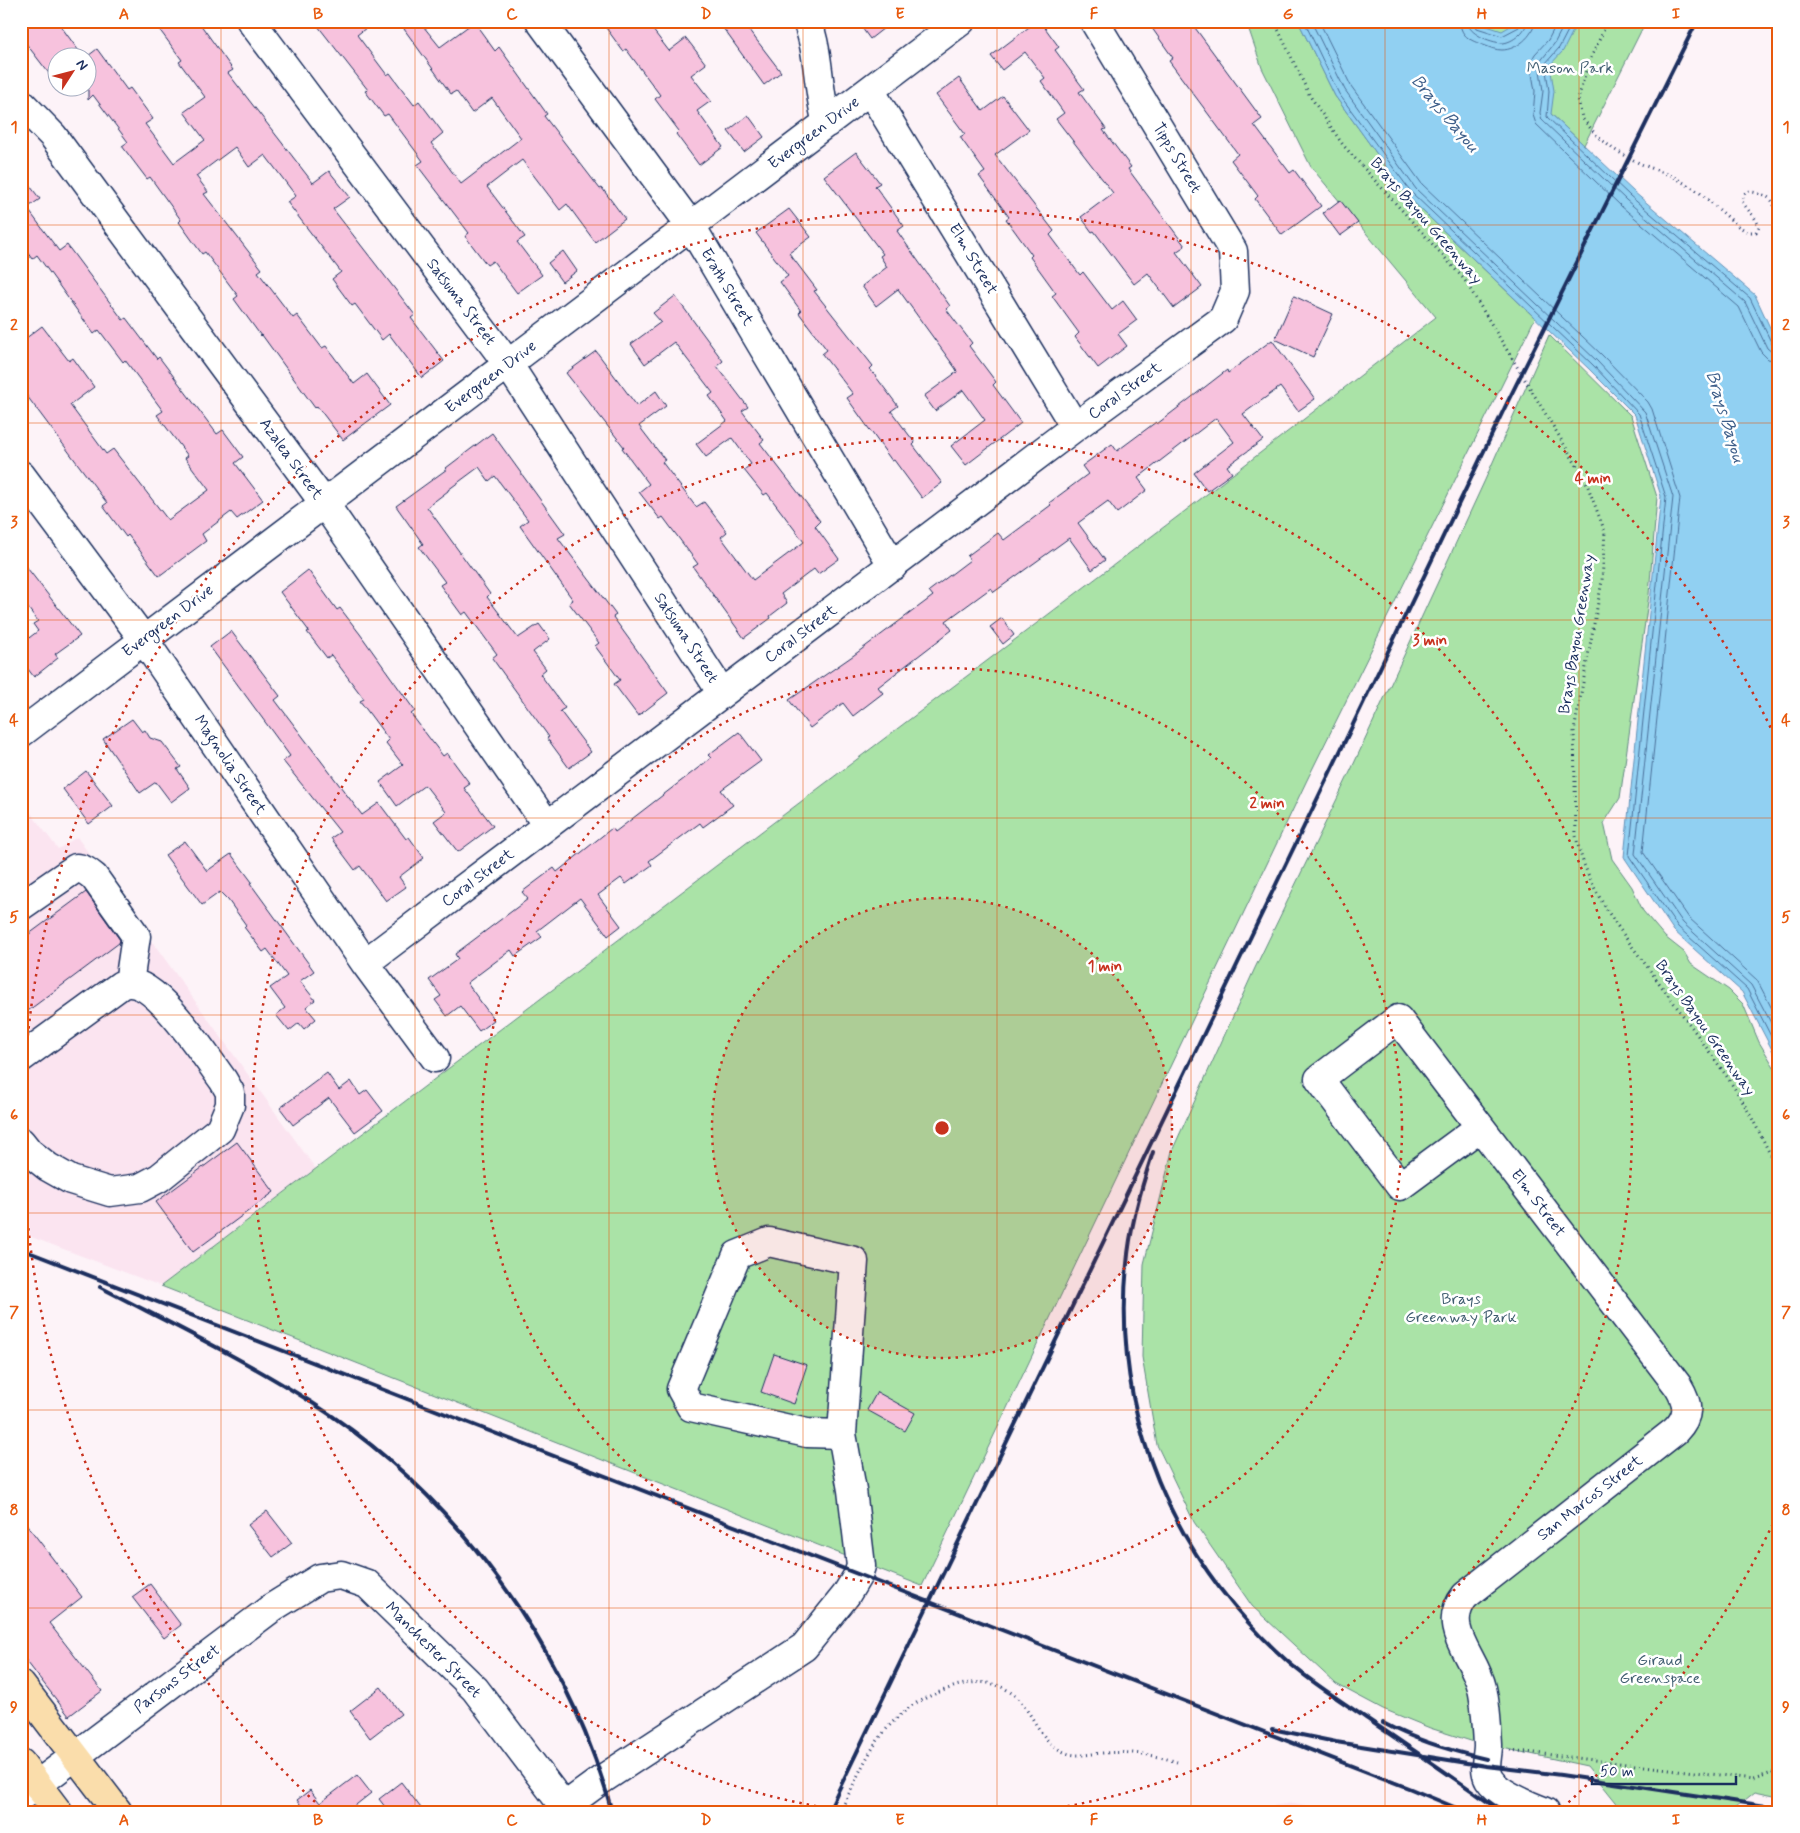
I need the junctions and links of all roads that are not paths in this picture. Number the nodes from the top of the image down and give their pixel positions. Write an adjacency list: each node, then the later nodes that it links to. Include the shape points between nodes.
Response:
1 (251, 21): 11 (street, Satsuma Street)
2 (540, 21): 9 (street, Erath Street)
3 (807, 21): 8 (street, via 814,38)
4 (961, 21): 6 (street, Evergreen Drive)
5 (1094, 21): 10 (street, Tipps Street, via 1233,251 1236,291)
6 (870, 90): 8 (street, Evergreen Drive); 12 (street, Elm Street)
7 (21, 103): 14 (street, Azalea Street, via 53,136)
8 (827, 123): 9 (street, Evergreen Drive)
9 (691, 226): 11 (street, Evergreen Drive); 15 (street, Erath Street)
10 (1231, 300): 12 (street, Coral Street, via 1223,319)
11 (508, 364): 14 (street, Evergreen Drive); 17 (street, Satsuma Street)
12 (1076, 427): 15 (street, Coral Street)
13 (21, 475): 16 (street, Magnolia Street)
14 (324, 503): 16 (street, Evergreen Drive); 19 (street, Azalea Street)
15 (893, 566): 17 (street, Coral Street)
16 (144, 640): 18 (street, Evergreen Drive); 21 (street, Magnolia Street)
17 (722, 693): 19 (street, Coral Street)
18 (21, 733)
19 (547, 825): 21 (street, Coral Street)
20 (21, 906): 22 (street, via 76,868 88,872 136,936)
21 (365, 963): 24 (street, Magnolia Street)
22 (129, 983): 23 (street, via 121,985); 26 (street, via 154,995 169,1009 223,1080 230,1092 230,1104 220,1129 152,1183 110,1192 70,1180 48,1167)
23 (21, 1058)
24 (435, 1058)
25 (1480, 1127): 25 (street, Elm Street, via 1398,1019 1319,1079 1400,1186); 27 (street, Elm Street)
26 (21, 1142)
27 (1678, 1386): 37 (street, San Marcos Street, via 1687,1408 1680,1425 1465,1596 1456,1610 1455,1623 1482,1688 1488,1747 1487,1773 1492,1782 1509,1796)
28 (842, 1434): 28 (street, via 854,1261 769,1242 737,1255 680,1390 691,1407 807,1433); 36 (street, via 861,1566 846,1596 804,1647 601,1780 575,1799)
29 (341, 1575): 31 (street, Parsons Street, via 320,1578 273,1607); 36 (street, Manchester Street, via 367,1584 475,1689)
30 (21, 1685): 31 (main road)
31 (76, 1756): 33 (street, Parsons Street); 35 (main road)
32 (21, 1763): 33 (main road)
33 (29, 1791): 34 (main road)
34 (58, 1812)
35 (118, 1812)
36 (567, 1812)
37 (1545, 1812)

